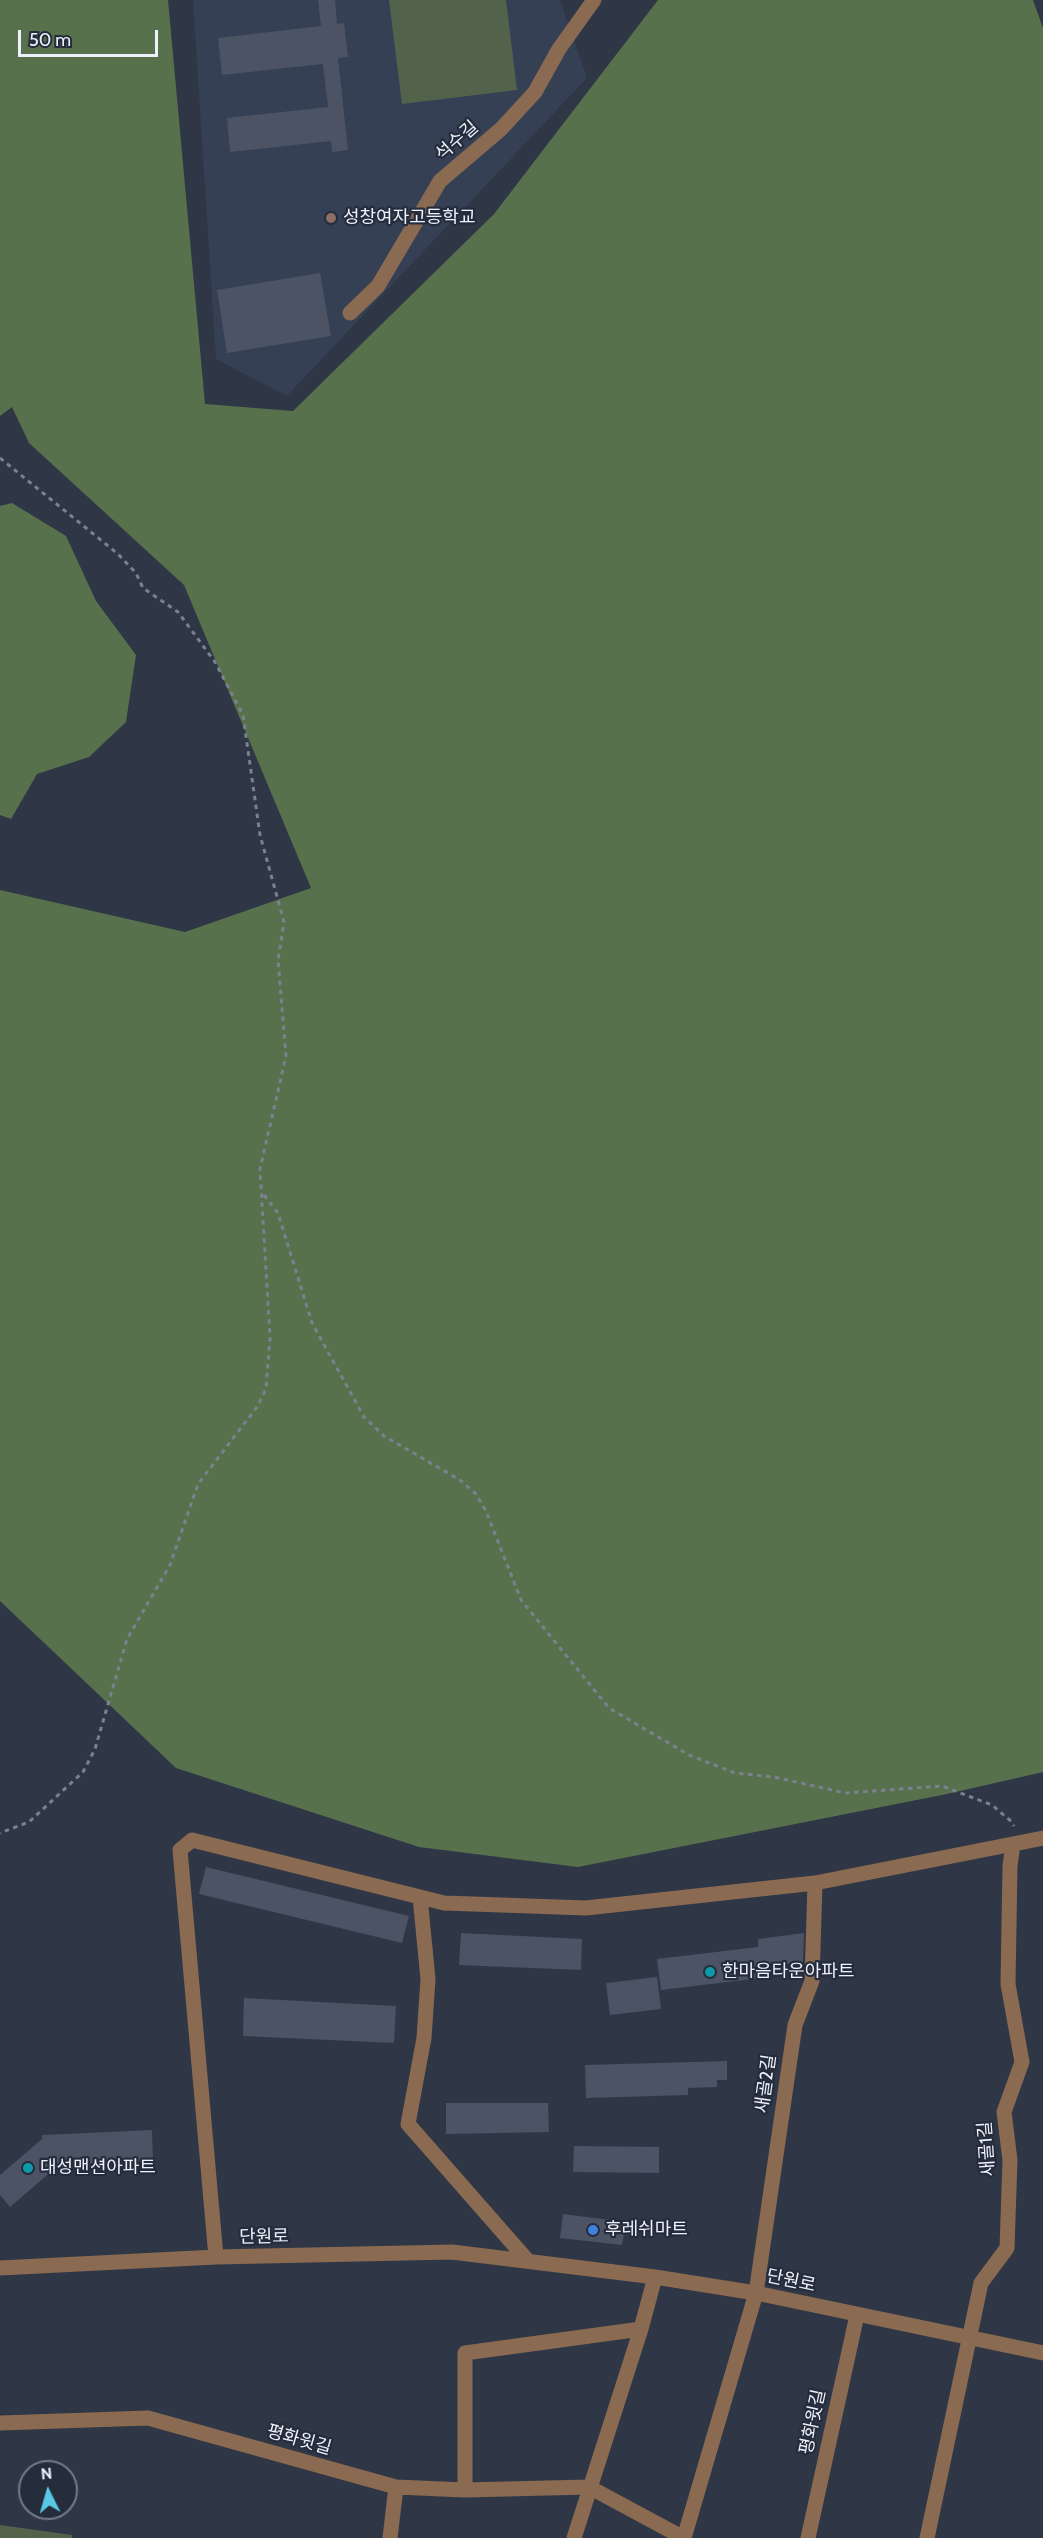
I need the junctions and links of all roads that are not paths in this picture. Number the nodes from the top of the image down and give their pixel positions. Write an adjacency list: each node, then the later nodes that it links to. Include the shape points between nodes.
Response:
1 (594, 0): 2 (street, 석수길, via 559,49 535,92 501,129 440,181 378,286)
2 (350, 313)
3 (1043, 1838): 4 (street)
4 (1013, 1844): 5 (street); 14 (street, 새골1길, via 1008,1984 1022,2062 1004,2112 1010,2160 1007,2248 981,2283)
5 (815, 1882): 6 (street, via 586,1908 444,1903); 11 (street, 새골2길, via 812,1981 795,2025)
6 (420, 1897): 7 (street, via 192,1840 180,1850); 8 (street, via 428,1979 424,2038 408,2124)
7 (216, 2257): 8 (street, 단원로, via 452,2252); 9 (street, 단원로)
8 (528, 2261): 10 (street, 단원로)
9 (0, 2268)
10 (655, 2277): 11 (street, 단원로); 13 (street)
11 (756, 2293): 12 (street, 단원로); 22 (street, 평화윗길)
12 (857, 2315): 14 (street, 단원로); 23 (street, 평화윗길)
13 (641, 2329): 18 (street); 19 (street, via 465,2353)
14 (968, 2337): 15 (street, 단원로); 24 (street)
15 (1043, 2353)
16 (0, 2423): 17 (street, 평화윗길, via 148,2418)
17 (396, 2487): 19 (street, 평화윗길); 20 (street)
18 (589, 2487): 19 (street, 평화윗길); 21 (street); 22 (street, 평화윗길)
19 (465, 2490)
20 (390, 2538)
21 (574, 2538)
22 (684, 2538)
23 (808, 2538)
24 (927, 2538)

